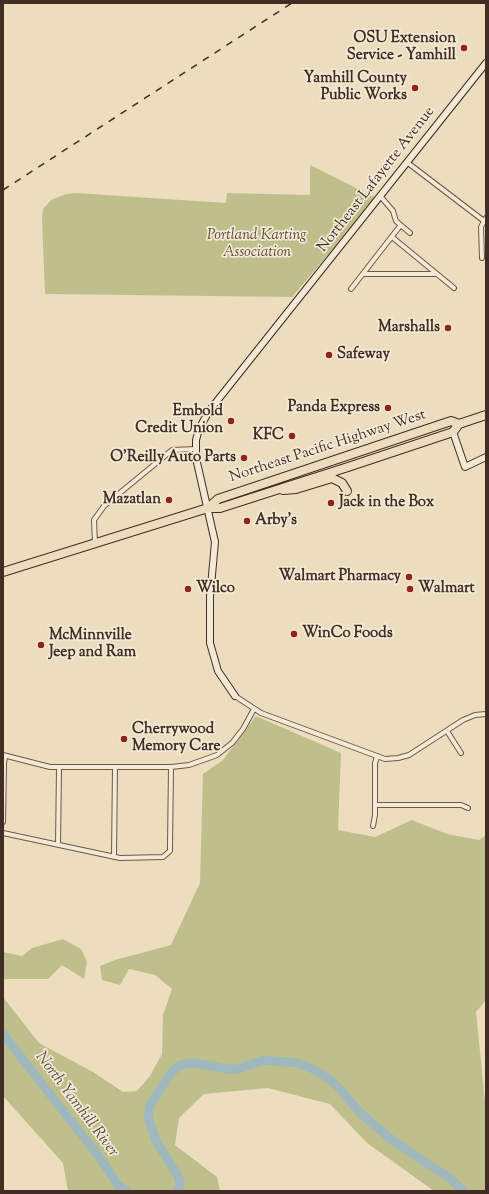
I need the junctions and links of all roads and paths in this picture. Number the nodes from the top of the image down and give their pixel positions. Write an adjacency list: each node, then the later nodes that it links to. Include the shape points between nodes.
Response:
1 (486, 63): 2 (main road, Northeast Lafayette Avenue)
2 (408, 163): 3 (main road, Northeast Lafayette Avenue); 4 (street)
3 (381, 197): 5 (street, via 393,211); 17 (main road, Northeast Lafayette Avenue, via 209,411 198,429)
4 (485, 220): 8 (street, via 481,227)
5 (400, 226): 6 (street); 7 (street)
6 (410, 233)
7 (392, 237): 9 (street); 10 (street)
8 (482, 258)
9 (363, 274): 10 (street); 12 (street)
10 (436, 274): 11 (street)
11 (454, 288)
12 (351, 289)
13 (486, 415): 14 (highway, Northeast Pacific Highway West)
14 (459, 424): 15 (highway); 16 (highway, Northeast Pacific Highway West, via 451,421)
15 (453, 432): 18 (main road, via 465,467); 20 (highway, Northeast Pacific Highway West)
16 (382, 444): 19 (highway, Northeast Pacific Highway West); 20 (highway, via 372,453 353,459)
17 (196, 449): 24 (main road, Northeast Lafayette Avenue); 25 (street, via 172,450 104,506 94,520)
18 (486, 457)
19 (341, 458): 21 (highway, via 334,466 293,480); 24 (highway, Northeast Pacific Highway West, via 218,499)
20 (348, 467): 21 (highway, Northeast Pacific Highway West)
21 (284, 486): 22 (highway, Northeast Pacific Highway West)
22 (273, 490): 23 (highway, via 296,489 332,478 342,483); 24 (highway, Northeast Pacific Highway West, via 220,508)
23 (347, 491)
24 (208, 508): 25 (highway, Northeast Pacific Highway West); 27 (main road, Northeast Lafayette Avenue, via 216,542 210,597 210,643 218,671)
25 (95, 545): 26 (highway, Northeast Pacific Highway West)
26 (3, 572)
27 (235, 696): 28 (street)
28 (254, 709): 33 (street); 34 (street, via 232,743 216,755 201,762)
29 (486, 714): 30 (street, via 468,717)
30 (447, 731): 31 (street); 33 (street, via 409,755 398,758)
31 (461, 753)
32 (4, 755): 35 (street, via 41,766); 37 (street)
33 (377, 757): 38 (street)
34 (171, 767): 36 (street); 44 (street, via 170,846 167,854 155,858)
35 (60, 768): 36 (street); 43 (street)
36 (115, 768): 44 (street)
37 (3, 783): 40 (street)
38 (375, 806): 39 (street, via 461,805); 41 (street)
39 (468, 808)
40 (3, 822)
41 (373, 826)
42 (3, 833): 43 (street)
43 (58, 845): 44 (street)
44 (114, 857)

